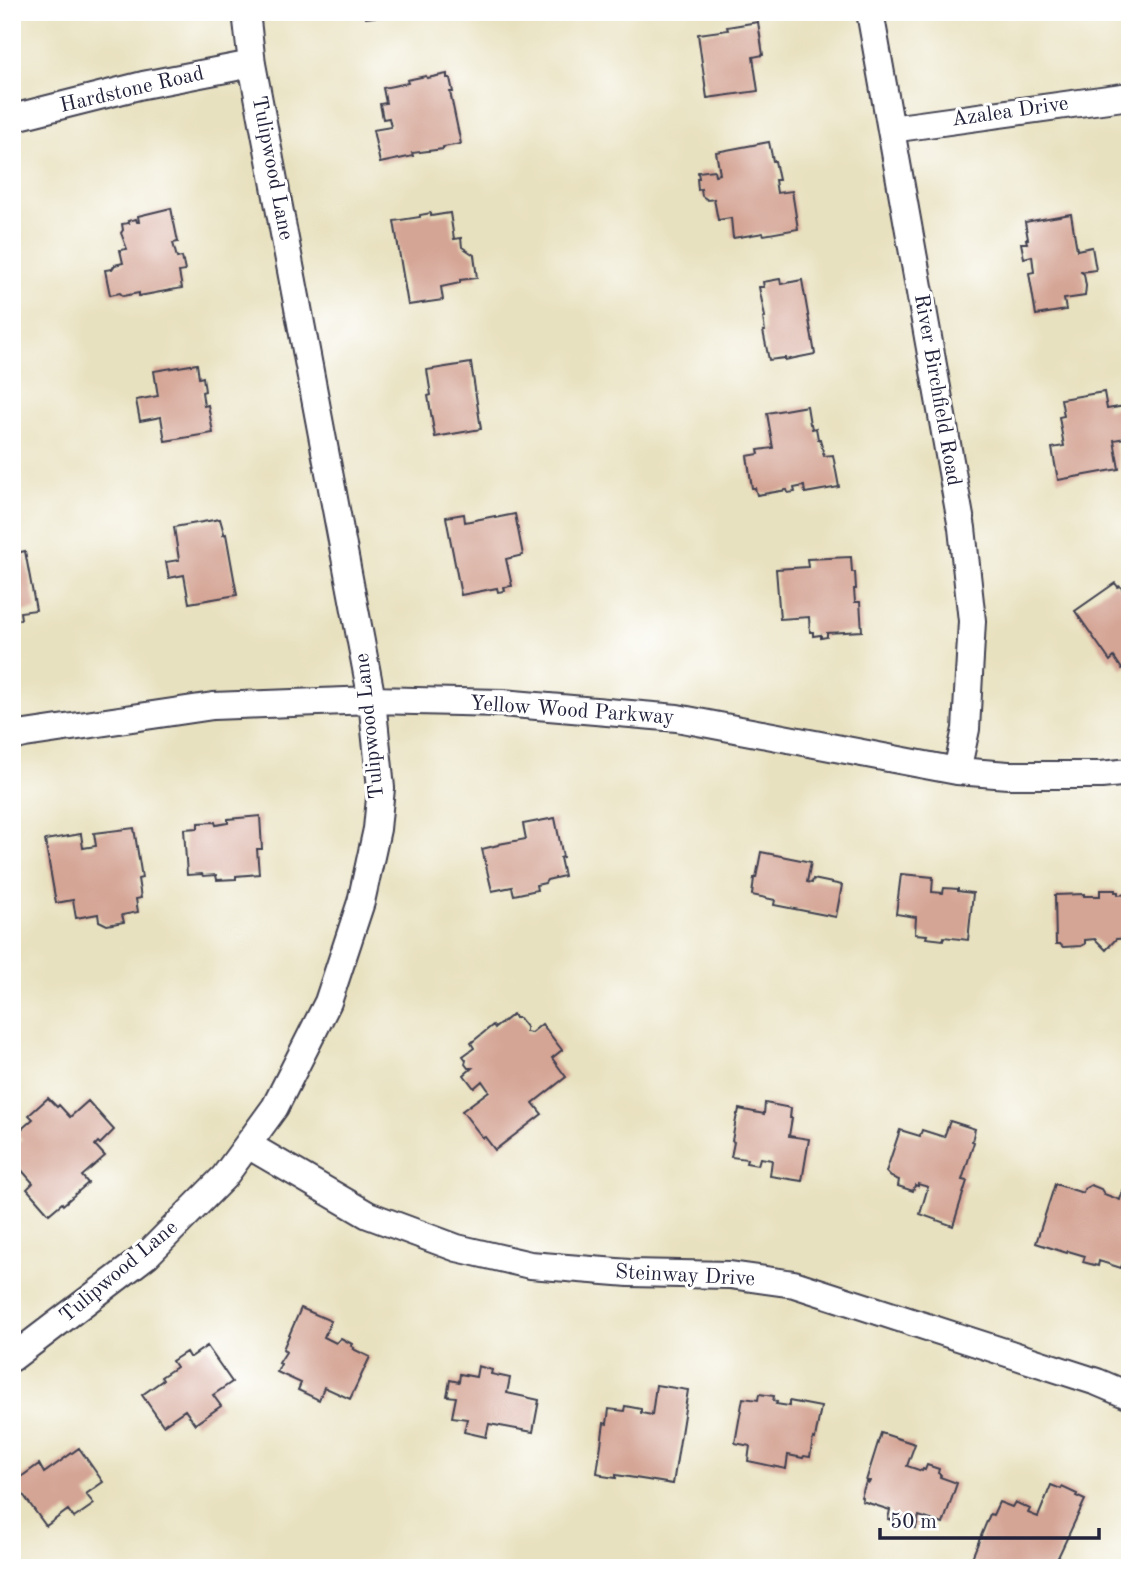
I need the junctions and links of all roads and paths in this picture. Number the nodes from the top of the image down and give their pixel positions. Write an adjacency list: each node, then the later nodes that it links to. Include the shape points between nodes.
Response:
1 (246, 12): 3 (street, Tulipwood Lane)
2 (870, 12): 6 (street, River Birchfield Road)
3 (253, 64): 5 (street, Hardstone Road, via 143,85); 7 (street, Tulipwood Lane)
4 (1130, 96): 6 (street, Azalea Drive)
5 (12, 118)
6 (891, 129): 9 (street, River Birchfield Road, via 962,528 972,621 966,729)
7 (372, 700): 8 (street, Yellow Wood Parkway, via 213,706); 9 (street, Yellow Wood Parkway, via 502,703 677,719); 11 (street, Tulipwood Lane, via 380,788 377,829 361,902 328,1002 275,1107)
8 (12, 737)
9 (957, 771): 10 (street, Yellow Wood Parkway, via 1008,775)
10 (1130, 772)
11 (248, 1145): 12 (street, Tulipwood Lane, via 224,1177 147,1255); 13 (street, Steinway Drive, via 368,1215 457,1248 530,1265 730,1275 794,1284)
12 (12, 1358)
13 (1130, 1396)

